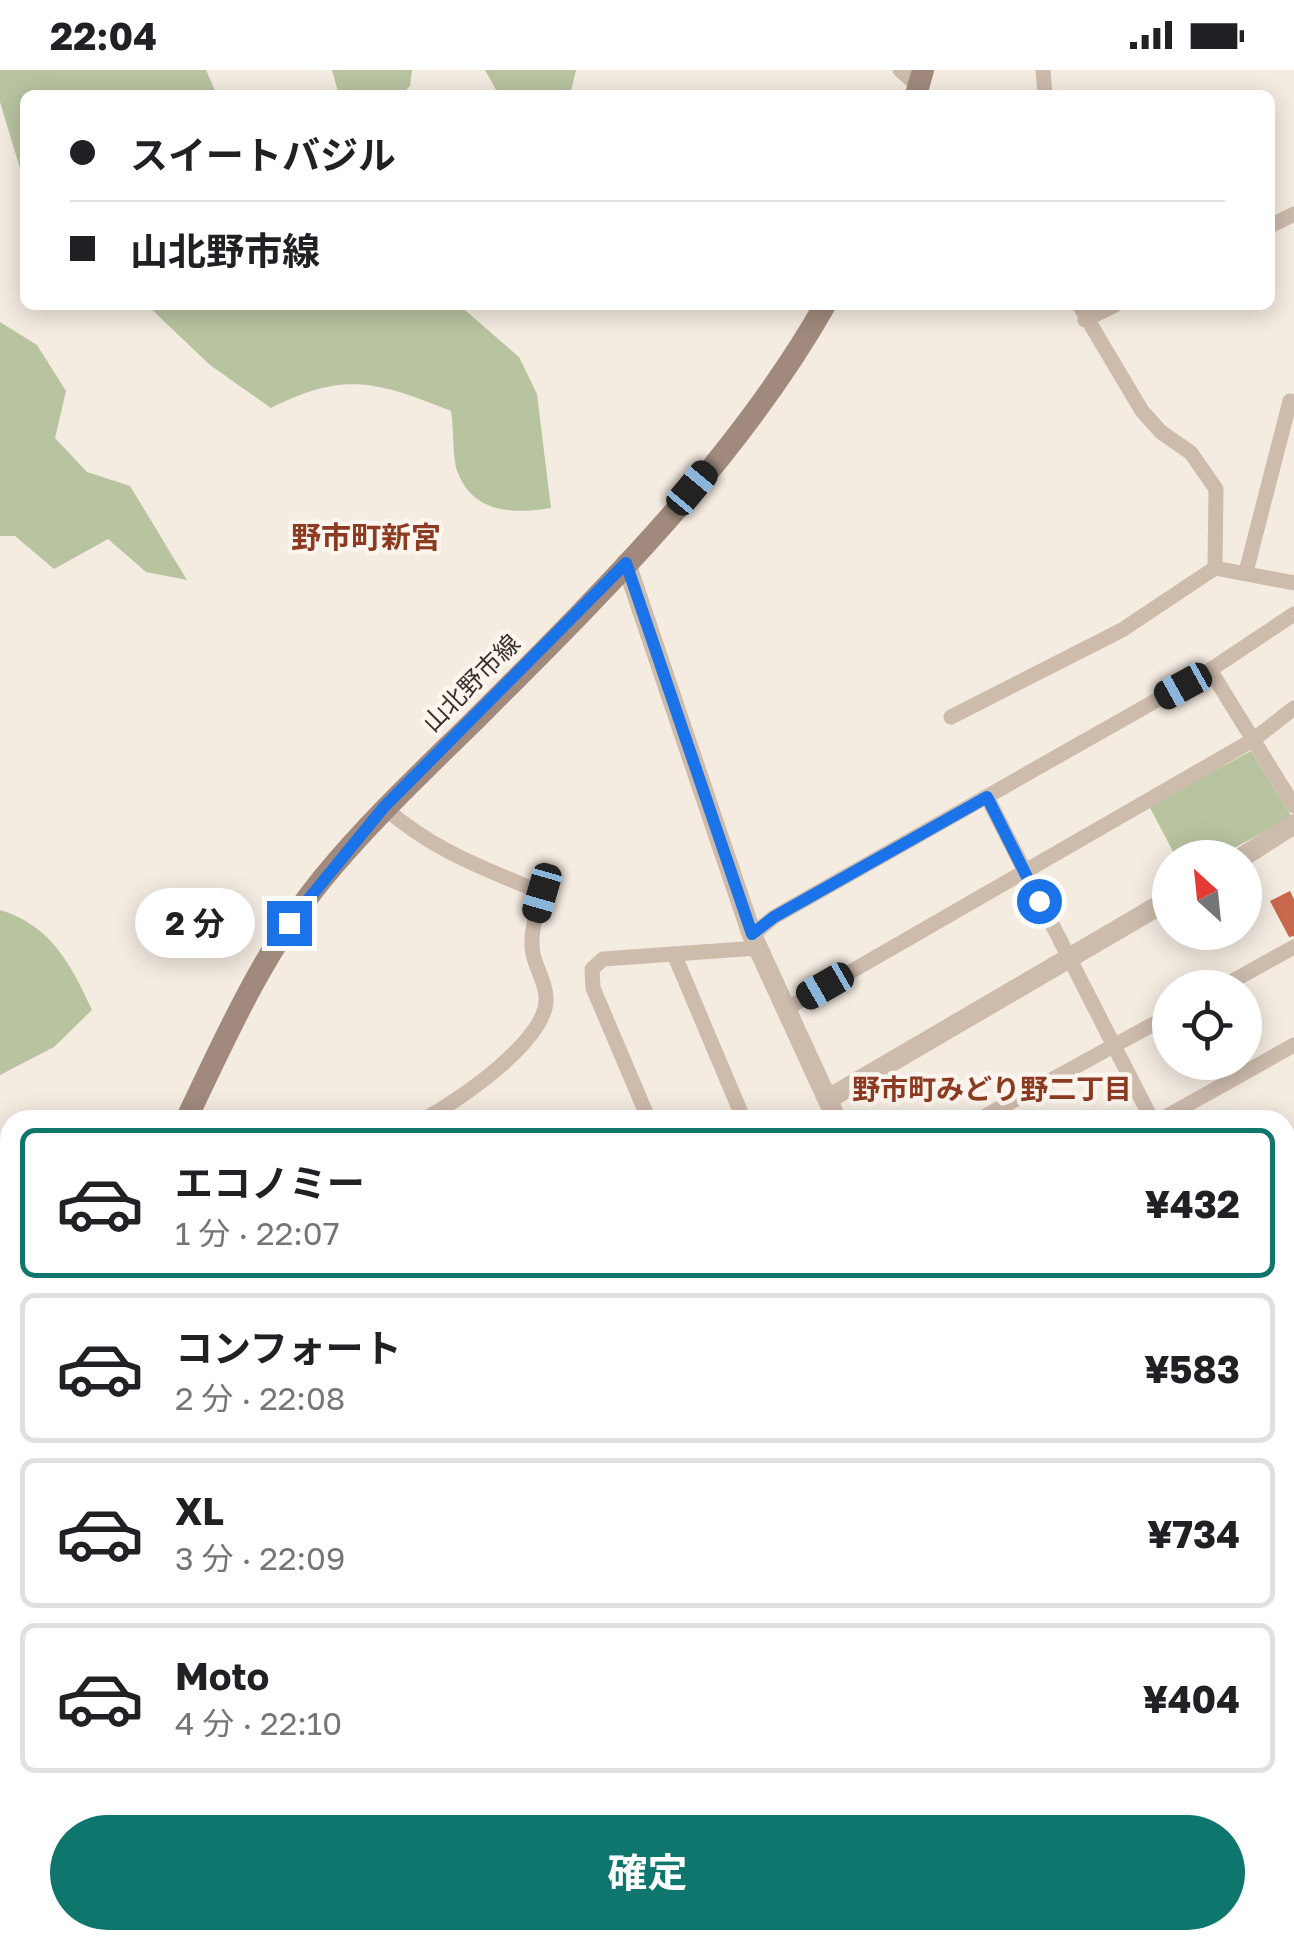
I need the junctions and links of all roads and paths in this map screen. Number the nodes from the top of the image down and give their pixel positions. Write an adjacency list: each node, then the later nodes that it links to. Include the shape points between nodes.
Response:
1 (900, 70): 2 (street)
2 (919, 84)
3 (822, 310): 6 (main road, 山北野市線, via 763,403)
4 (1082, 313): 7 (street, via 1142,411 1190,453 1216,489)
5 (1294, 402): 8 (street)
6 (626, 563): 17 (main road, 山北野市線); 22 (street)
7 (1215, 568): 8 (street); 13 (street, via 1122,630)
8 (1246, 572): 9 (street)
9 (1294, 583)
10 (1294, 614): 11 (street)
11 (1210, 670): 14 (street); 15 (street)
12 (1294, 708): 14 (street)
13 (951, 717)
14 (1254, 740): 16 (street); 20 (street)
15 (987, 797): 20 (street); 22 (street, via 774,917)
16 (1294, 806)
17 (384, 807): 32 (main road, 山北野市線, via 289,923); 33 (street, via 444,852 542,893 532,950 546,996 544,1018 478,1087)
18 (1294, 824): 19 (street)
19 (1262, 844)
20 (1024, 872): 25 (street); 27 (street)
21 (1152, 911): 25 (street)
22 (755, 941): 24 (street); 27 (street)
23 (1294, 946): 26 (street)
24 (674, 954): 34 (street, via 603,959 592,968 593,988); 35 (street)
25 (1070, 959): 29 (street); 31 (street)
26 (1252, 970)
27 (786, 1009): 31 (street)
28 (1152, 1025): 29 (street)
29 (1114, 1046): 37 (street); 38 (street)
30 (1294, 1046): 39 (street)
31 (828, 1099): 36 (street)
32 (191, 1110)
33 (440, 1110)
34 (645, 1110)
35 (740, 1110)
36 (833, 1110)
37 (996, 1110)
38 (1147, 1110)
39 (1178, 1110)

